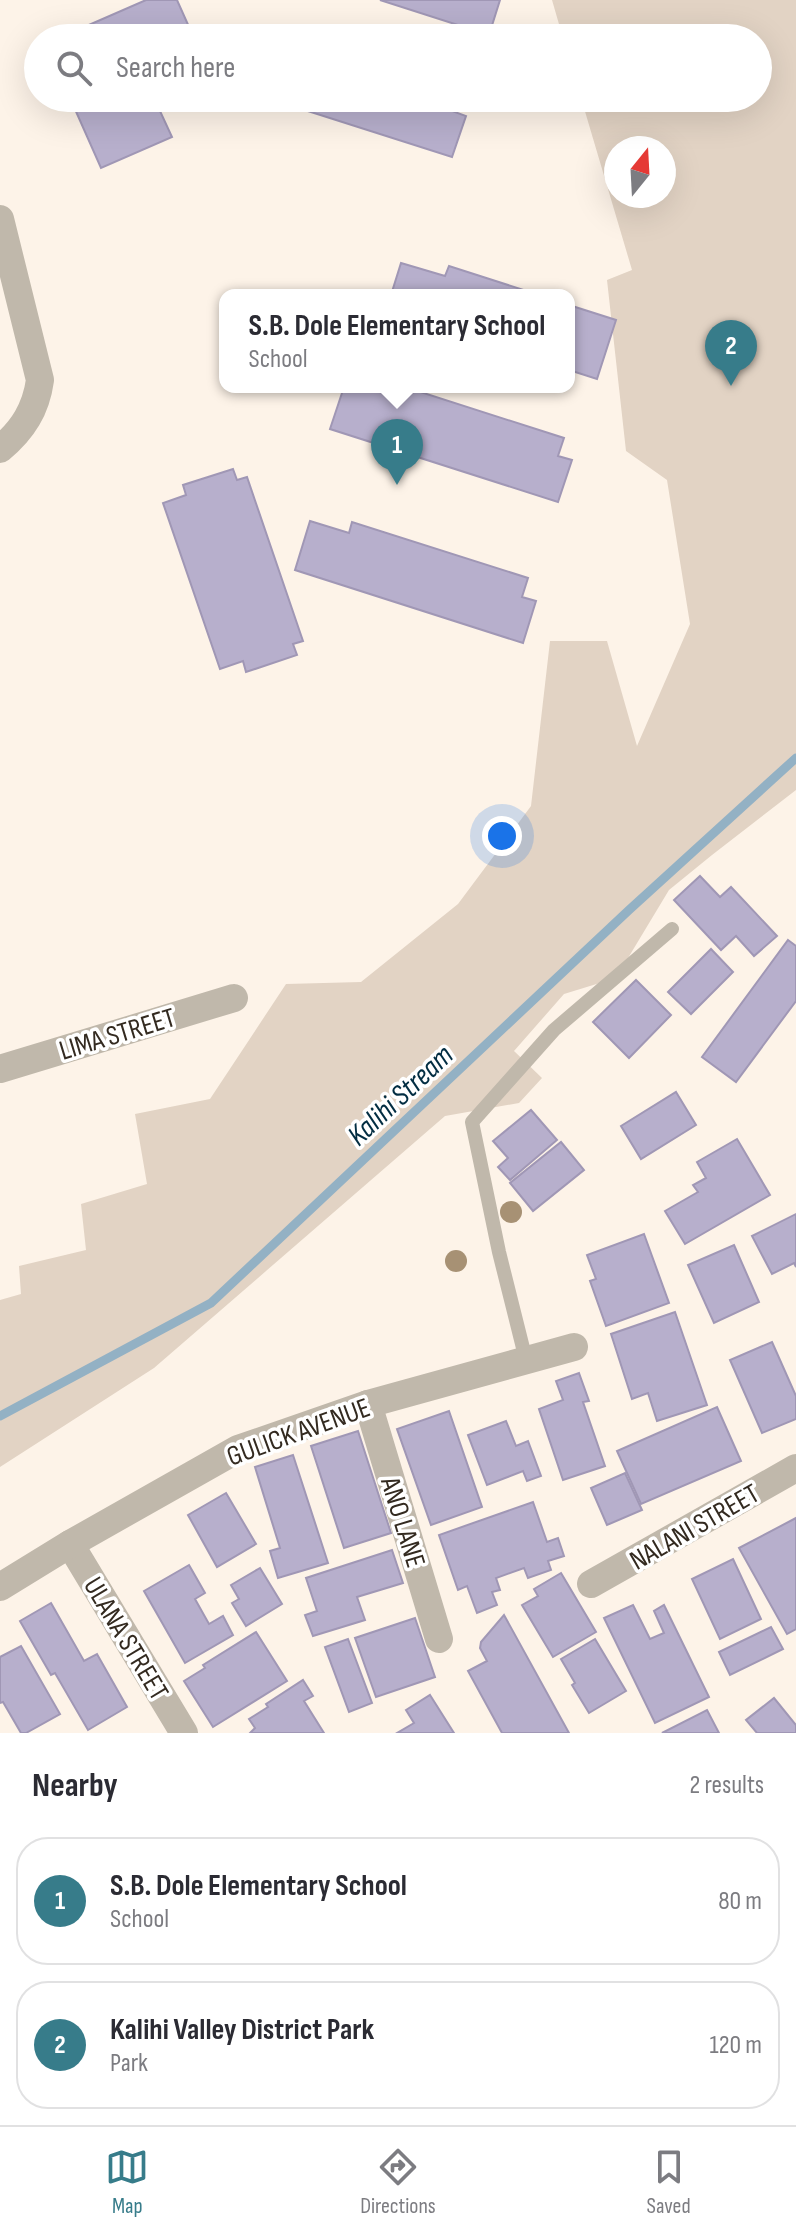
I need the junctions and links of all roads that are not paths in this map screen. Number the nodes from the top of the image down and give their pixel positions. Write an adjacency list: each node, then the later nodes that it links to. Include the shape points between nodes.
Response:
1 (0, 219): 2 (street, via 40,380 31,413)
2 (0, 449)
3 (672, 929): 7 (lane, via 554,1030 472,1122)
4 (234, 998): 5 (street, LIMA STREET)
5 (0, 1069)
6 (574, 1347): 7 (street, GULICK AVENUE)
7 (526, 1360): 8 (street, GULICK AVENUE)
8 (368, 1404): 10 (street, GULICK AVENUE, via 238,1449); 13 (street, ANO LANE)
9 (796, 1468): 11 (street, NALANI STREET)
10 (70, 1544): 12 (street, GULICK AVENUE); 14 (street, ULANA STREET)
11 (591, 1584)
12 (0, 1587)
13 (439, 1639)
14 (184, 1733)

